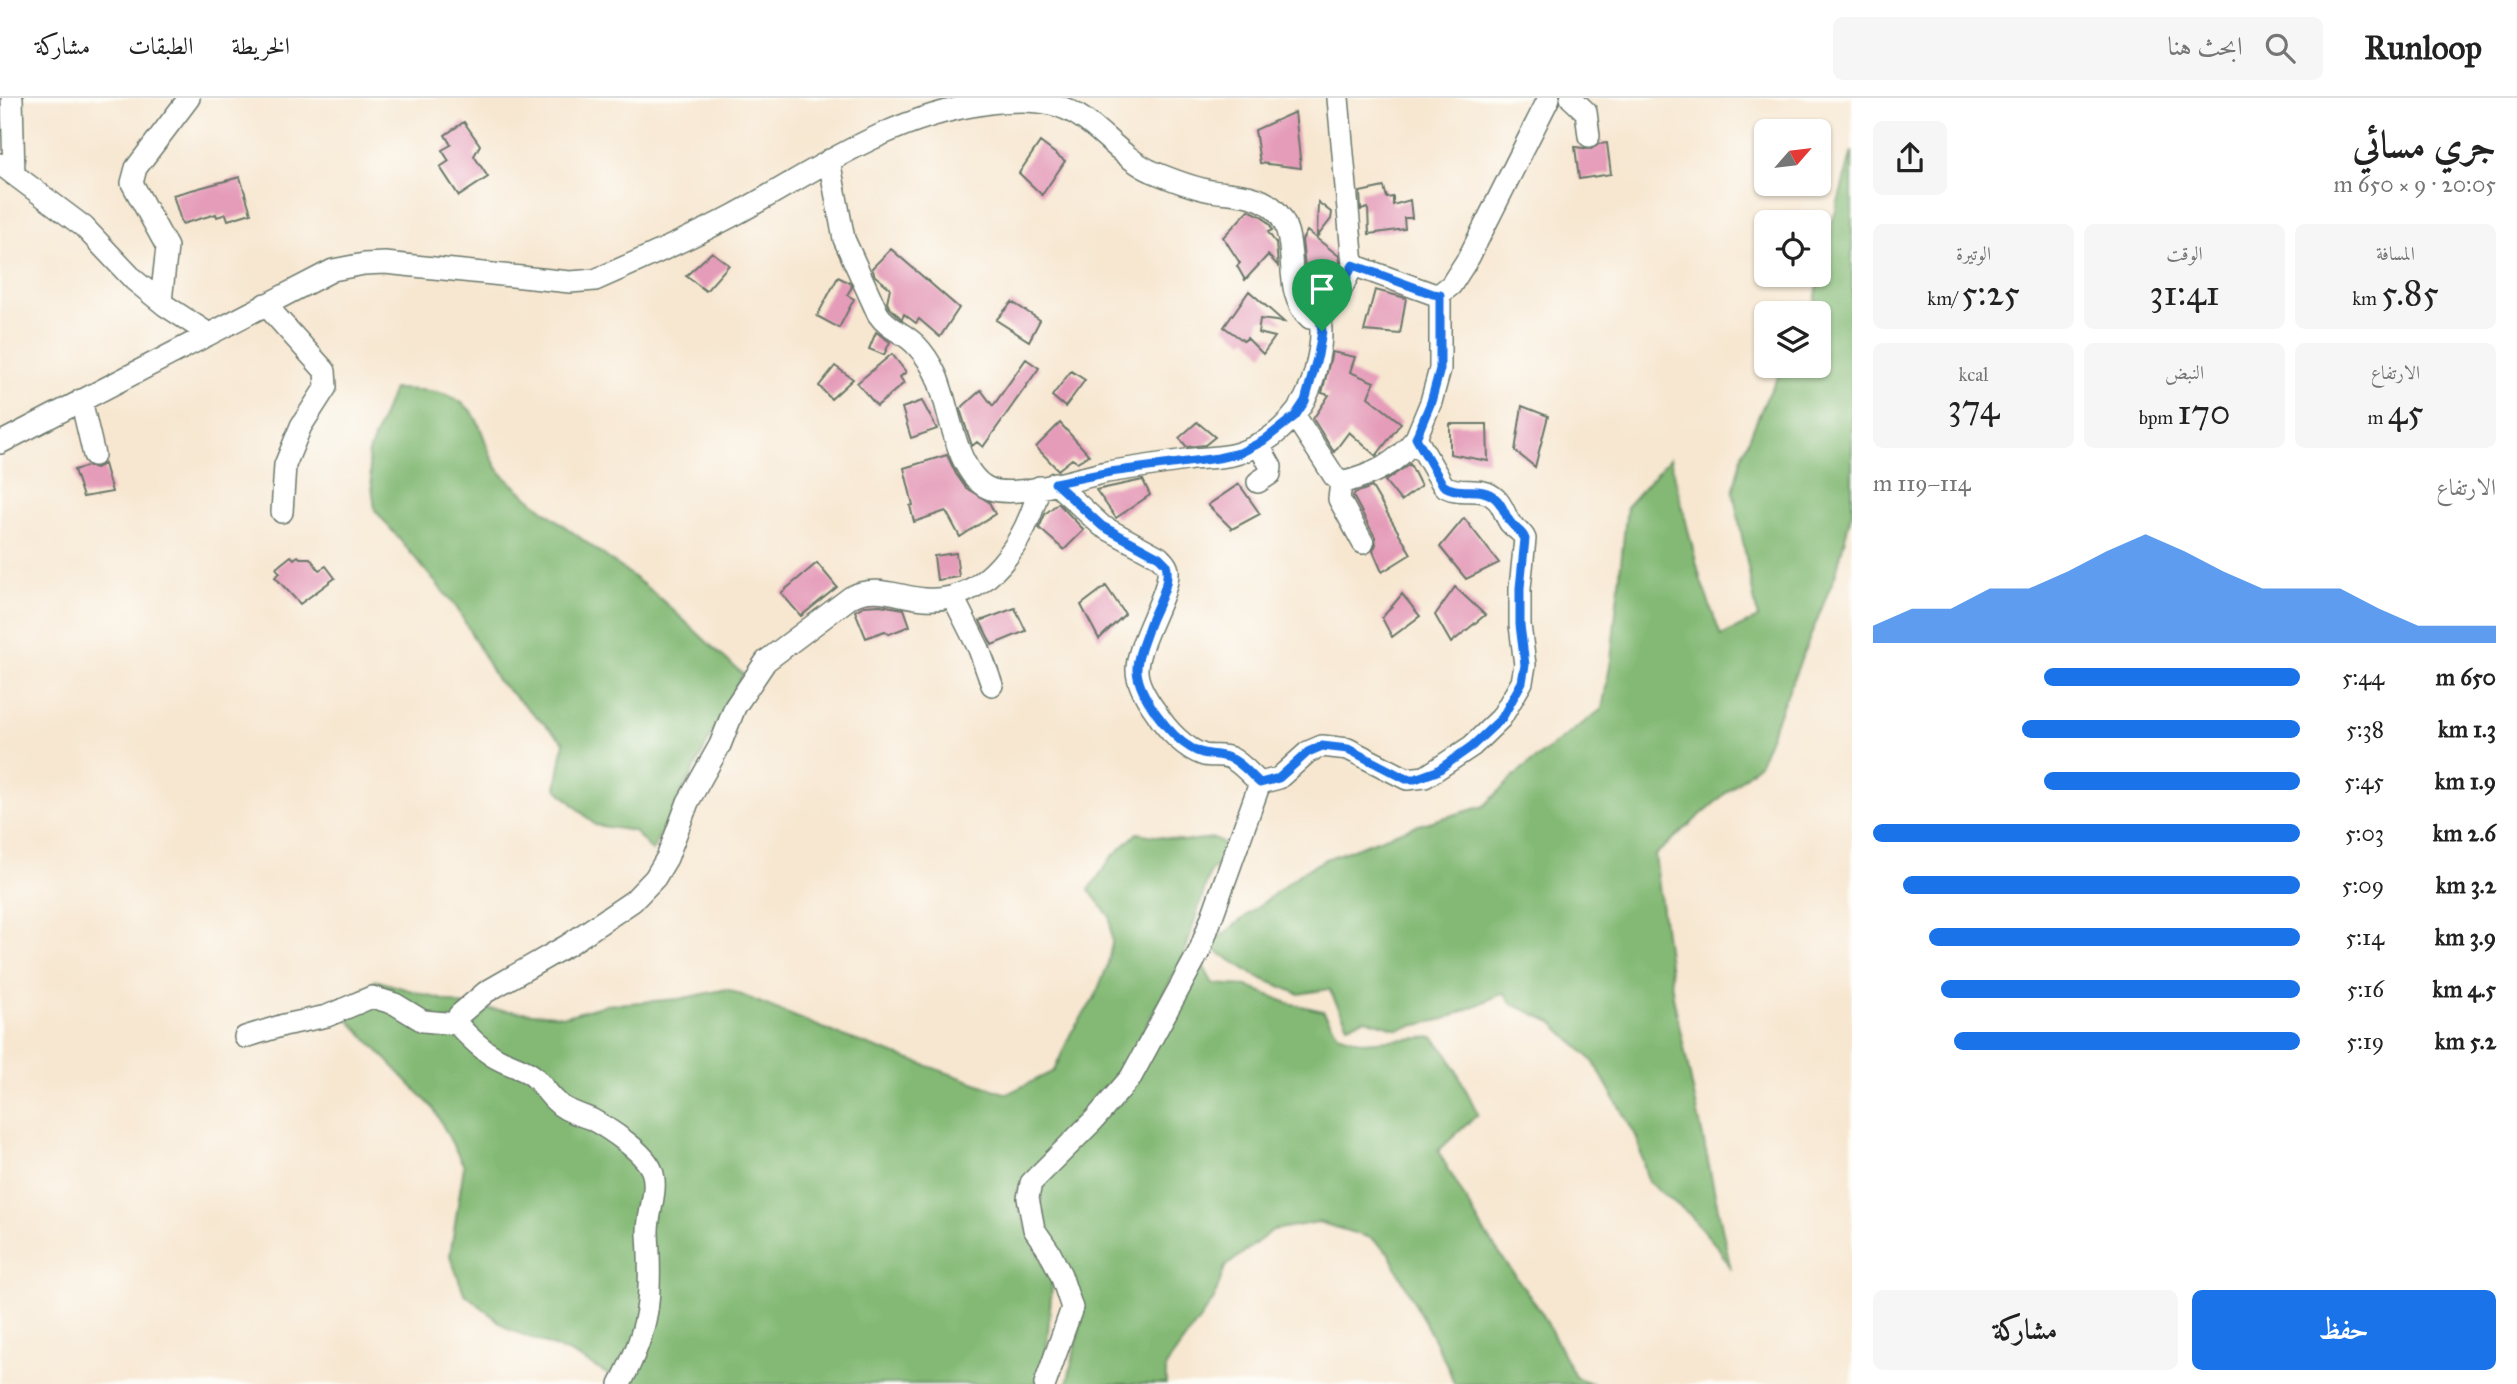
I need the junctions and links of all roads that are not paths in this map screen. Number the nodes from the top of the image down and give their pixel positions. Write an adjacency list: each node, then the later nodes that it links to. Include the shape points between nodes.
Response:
1 (12, 98): 9 (street)
2 (188, 98): 12 (street, via 132,177 167,247)
3 (1338, 98): 10 (street)
4 (1549, 98): 11 (street, via 1469,257)
5 (1571, 98): 7 (street, via 1586,112)
6 (1044, 101): 8 (street, via 956,108 890,130); 14 (street, via 1079,116 1147,169 1211,191 1240,194 1273,208 1289,237 1298,304 1310,318)
7 (1589, 136)
8 (829, 160): 13 (street, via 733,216 595,280 570,282 364,264 324,274); 24 (street, via 842,229 855,264 885,324 914,343 935,373 970,472 991,490 1009,493)
9 (7, 169): 12 (street, via 84,227 134,280)
10 (1353, 265): 11 (street); 14 (street)
11 (1440, 295): 18 (street, via 1440,369)
12 (161, 301): 15 (street)
13 (265, 304): 15 (street); 25 (street, via 325,371 326,387 301,425 285,465)
14 (1320, 319): 17 (street, via 1313,379)
15 (209, 334): 16 (street)
16 (81, 400): 19 (street); 21 (street)
17 (1295, 416): 20 (street); 23 (street)
18 (1416, 438): 23 (street, via 1380,471); 29 (street, via 1443,485 1458,492 1490,494 1525,539 1520,588 1525,665 1518,693 1502,718 1472,746 1425,777 1406,779 1348,749 1322,746 1308,752 1279,778)
19 (0, 443)
20 (1258, 444): 22 (street, via 1270,474); 24 (street, via 1218,458)
21 (94, 455)
22 (1258, 482)
23 (1342, 483): 26 (street, via 1339,499)
24 (1047, 485): 27 (street, via 1024,533 1008,554 976,588); 29 (street, via 1102,526 1166,564 1166,584 1137,670 1140,683 1171,732 1190,748 1234,760)
25 (282, 512)
26 (1363, 543)
27 (953, 597): 28 (street); 30 (street, via 927,600 863,591 766,660 735,707 655,878 622,909 486,992 459,1015)
28 (992, 685)
29 (1260, 783): 33 (street, via 1200,950 1131,1077 1031,1183 1028,1198 1034,1229 1058,1268 1072,1308)
30 (457, 1024): 31 (street, via 423,1021 372,997 327,1016); 32 (street, via 494,1056 531,1075 564,1108 623,1140 652,1171 648,1315)
31 (245, 1037)
32 (620, 1384)
33 (1045, 1384)

